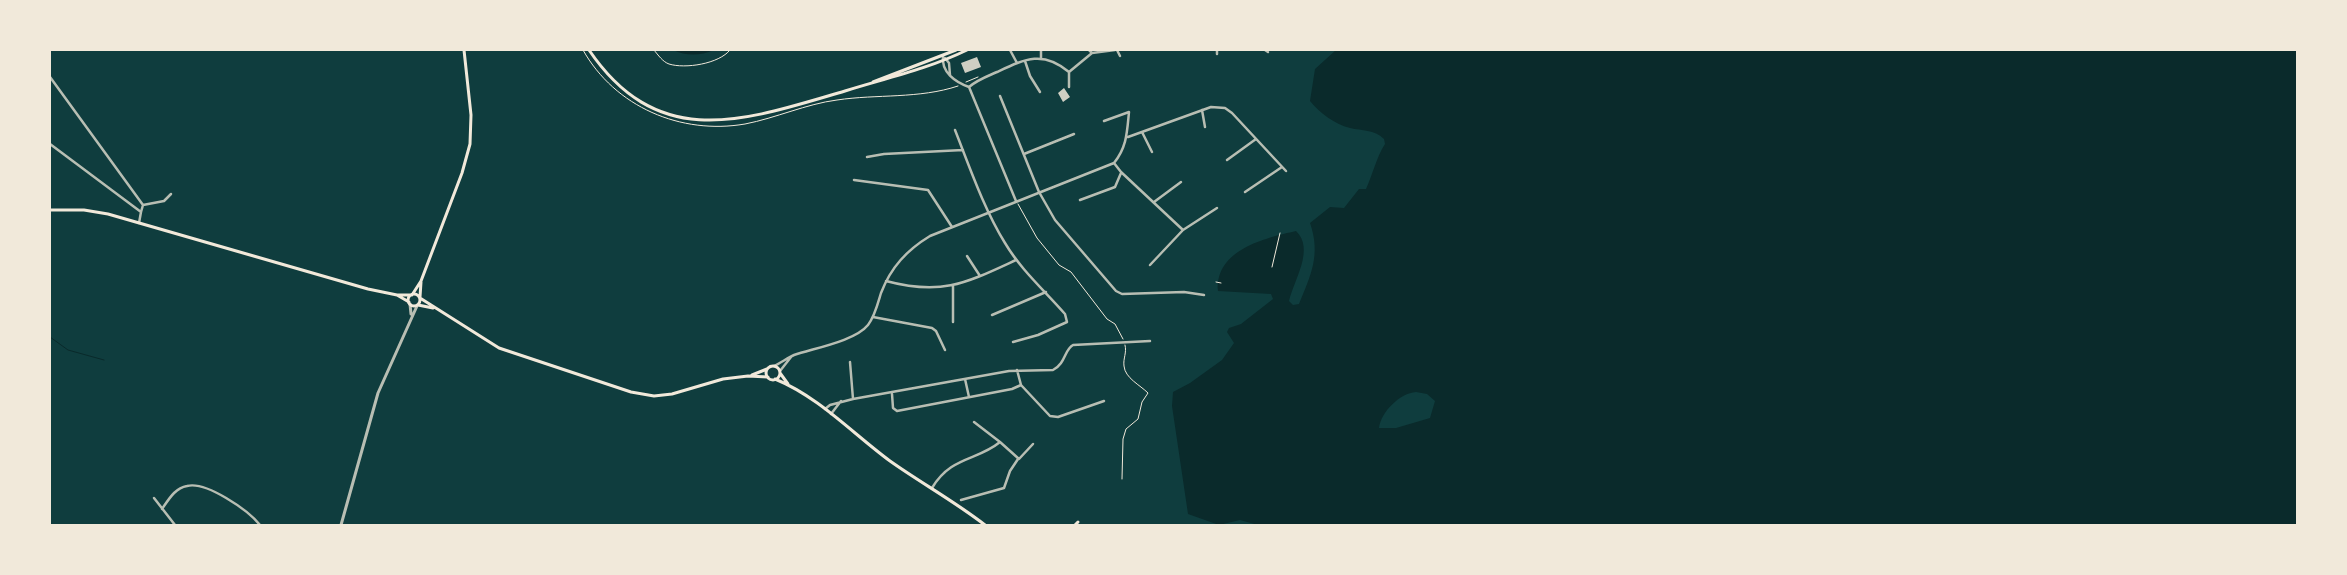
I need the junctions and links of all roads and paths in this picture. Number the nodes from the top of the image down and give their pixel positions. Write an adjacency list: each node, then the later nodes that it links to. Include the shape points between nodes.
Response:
1 (464, 50): 70 (main road, via 471,115 470,144)
2 (583, 50): 25 (path, via 601,77 637,106 663,118 704,126 746,124 835,100 903,96)
3 (589, 50): 24 (main road, via 612,79 634,97 669,114 698,120 726,121 758,116)
4 (654, 50): 5 (path, via 665,61 676,64 720,60)
5 (730, 50)
6 (956, 50): 13 (main road)
7 (967, 50): 16 (main road)
8 (1010, 50): 19 (street)
9 (1041, 50): 15 (street)
10 (1089, 50): 12 (street)
11 (1116, 50): 12 (street); 14 (street)
12 (1092, 54): 20 (street)
13 (943, 56): 16 (street); 18 (street); 24 (main road)
14 (1120, 56)
15 (1041, 58): 17 (street); 20 (street, via 1060,64)
16 (947, 60): 18 (main road); 21 (street)
17 (1025, 60): 19 (street); 28 (street)
18 (942, 62): 21 (street); 24 (main road)
19 (1017, 63): 26 (street)
20 (1069, 72): 27 (street)
21 (950, 75): 25 (street)
22 (978, 76): 25 (path)
23 (50, 77): 56 (street)
24 (870, 83)
25 (962, 84): 26 (street)
26 (969, 87): 54 (street)
27 (1069, 87)
28 (1040, 92)
29 (1000, 96): 41 (street)
30 (1202, 110): 32 (street); 34 (street); 37 (street, via 1218,106 1228,109)
31 (1104, 122): 36 (street, via 1129,112)
32 (1205, 127)
33 (955, 130): 39 (street)
34 (1142, 132): 36 (street); 40 (street)
35 (1074, 134): 41 (street)
36 (1128, 137): 44 (street, via 1122,154)
37 (1256, 139): 43 (street); 45 (street)
38 (50, 144): 59 (street)
39 (963, 150): 42 (street); 60 (street)
40 (1152, 152)
41 (1024, 154): 50 (street)
42 (867, 157)
43 (1227, 160)
44 (1114, 163): 47 (street); 50 (street)
45 (1282, 167): 46 (street); 51 (street)
46 (1286, 171)
47 (1121, 172): 53 (street, via 1115,187); 55 (street)
48 (854, 180): 62 (street, via 928,190)
49 (1181, 182): 55 (street)
50 (1039, 192): 54 (street); 78 (street, via 1055,220 1116,291 1122,294 1184,292)
51 (1245, 192)
52 (170, 194): 56 (street, via 164,201)
53 (1080, 200)
54 (1016, 202): 60 (street); 89 (path, via 1037,238 1059,265 1071,272 1107,319 1115,324)
55 (1154, 202): 63 (street)
56 (143, 205): 59 (street)
57 (1217, 208): 63 (street)
58 (50, 210): 61 (main road, via 92,211)
59 (141, 212): 61 (street)
60 (990, 212): 62 (street); 66 (street)
61 (139, 223): 76 (main road)
62 (953, 227): 71 (street, via 916,245 904,255)
63 (1183, 230): 67 (street)
64 (1280, 233): 68 (path)
65 (967, 256): 69 (street)
66 (1016, 260): 69 (street); 75 (street)
67 (1150, 265)
68 (1272, 267)
69 (981, 276): 74 (street)
70 (421, 281): 77 (main road); 79 (main road)
71 (886, 281): 74 (street, via 928,288); 85 (street)
72 (1216, 282): 73 (path)
73 (1221, 283)
74 (953, 286): 86 (street)
75 (1046, 292): 84 (street); 88 (street, via 1065,314 1067,322)
76 (397, 295): 77 (main road); 80 (main road)
77 (411, 295): 79 (main road); 80 (main road)
78 (1204, 295)
79 (420, 297): 81 (main road); 82 (main road)
80 (409, 303): 81 (main road); 83 (street)
81 (417, 305): 82 (main road); 83 (street)
82 (434, 308): 97 (main road, via 508,352 637,393 654,396 672,394 711,382)
83 (411, 315): 121 (street, via 378,393)
84 (992, 315)
85 (873, 317): 90 (street, via 932,328); 91 (street, via 858,334)
86 (953, 322)
87 (1150, 341): 89 (street, via 1131,340)
88 (1013, 342)
89 (1125, 343): 95 (street, via 1073,345 1060,367 1053,370); 114 (path, via 1126,373 1148,393 1138,419 1126,429 1123,439)
90 (945, 350)
91 (793, 355): 93 (street); 96 (street)
92 (850, 362): 105 (street)
93 (774, 366): 94 (main road); 96 (main road)
94 (767, 368): 97 (main road); 98 (main road)
95 (1017, 370): 100 (street); 102 (street)
96 (780, 372): 99 (main road); 101 (main road)
97 (748, 376): 98 (main road)
98 (768, 377): 99 (main road)
99 (776, 379): 101 (main road)
100 (965, 379): 103 (street); 104 (street)
101 (789, 384): 108 (main road)
102 (1021, 385): 104 (street); 107 (street, via 1054,418)
103 (892, 393): 104 (street, via 893,408 897,411); 105 (street)
104 (969, 397)
105 (853, 399): 106 (street)
106 (842, 400): 108 (street); 109 (street)
107 (1104, 400)
108 (825, 410): 109 (main road)
109 (831, 414): 115 (main road, via 888,459)
110 (974, 422): 111 (street)
111 (1000, 442): 113 (street); 115 (street, via 994,448 962,460 942,474)
112 (1034, 444): 113 (street)
113 (1019, 459): 117 (street, via 1010,471 1007,486)
114 (1122, 480)
115 (932, 488): 122 (main road)
116 (154, 498): 118 (street)
117 (961, 500)
118 (162, 509): 119 (street); 120 (street, via 180,488 197,486 236,503)
119 (176, 525)
120 (260, 525)
121 (341, 525)
122 (985, 525)

